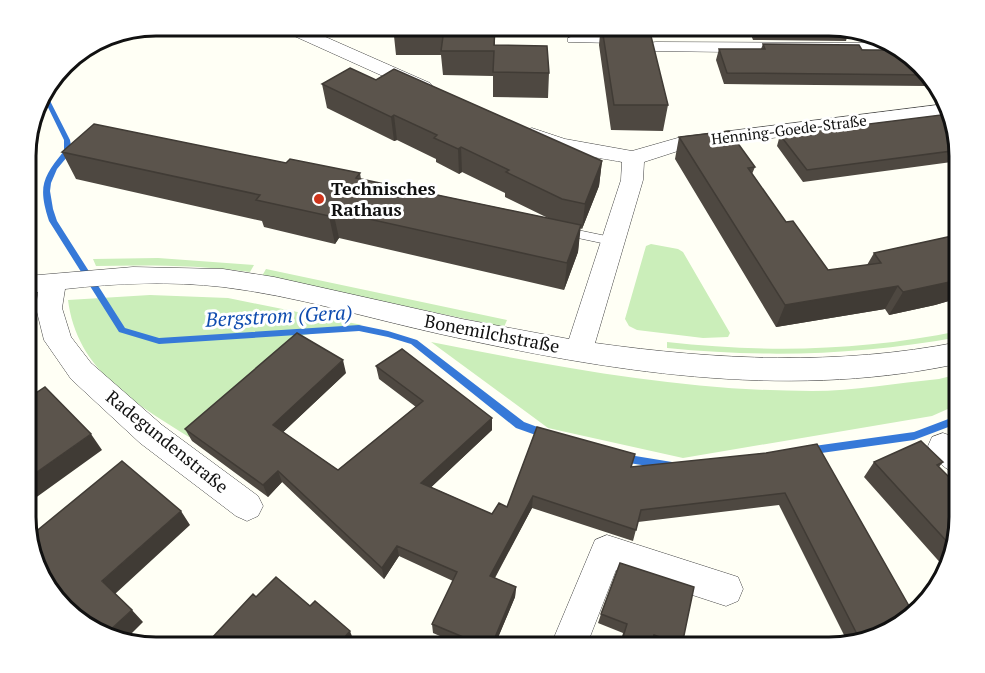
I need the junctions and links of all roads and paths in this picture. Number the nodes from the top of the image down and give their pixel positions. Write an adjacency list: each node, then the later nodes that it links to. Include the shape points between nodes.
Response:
1 (309, 36): 6 (street)
2 (678, 38): 4 (street); 5 (street)
3 (571, 40): 4 (lane)
4 (638, 42)
5 (882, 48)
6 (436, 92)
7 (940, 111): 9 (street, Henning-Goede-Straße, via 681,143)
8 (518, 128): 9 (street, via 560,144)
9 (633, 158): 11 (street, via 632,180)
10 (553, 229): 11 (lane)
11 (611, 241): 13 (street)
12 (50, 282): 13 (street, Bonemilchstraße, via 196,276 250,282); 15 (street, Radegundenstraße, via 49,308 58,340 81,371 151,434)
13 (579, 351): 14 (street, Bonemilchstraße, via 709,367 817,370)
14 (949, 355)
15 (247, 506)
16 (726, 589): 17 (street, via 607,551)
17 (572, 637)

